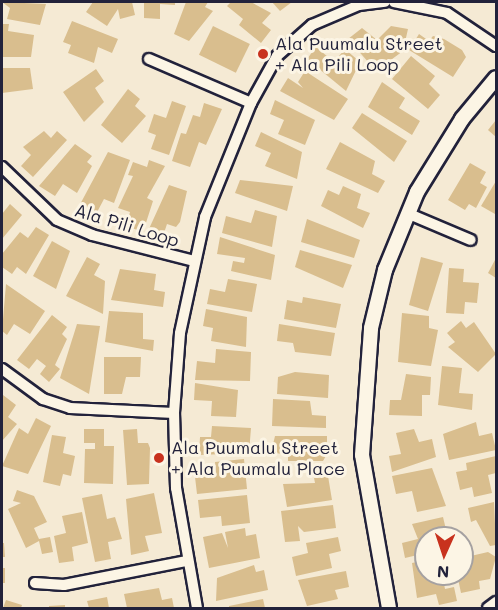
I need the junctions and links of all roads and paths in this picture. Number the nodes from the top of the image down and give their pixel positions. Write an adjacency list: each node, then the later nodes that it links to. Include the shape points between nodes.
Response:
1 (336, 2): 4 (street)
2 (385, 2): 4 (street)
3 (394, 2): 5 (street, via 447,13)
4 (344, 11): 8 (street, via 312,25 287,45)
5 (496, 46)
6 (149, 59): 8 (street)
7 (496, 78): 10 (street, via 446,142)
8 (251, 103): 12 (street, via 213,196)
9 (2, 167): 12 (street, Ala Pili Loop, via 57,220 92,235)
10 (407, 213): 11 (street); 19 (street, via 377,297 362,390 364,483)
11 (471, 240)
12 (194, 261): 14 (street, via 180,333)
13 (2, 369): 14 (street, via 43,399 70,408)
14 (174, 413): 15 (street)
15 (186, 561): 16 (street, via 64,585); 18 (street)
16 (35, 583)
17 (496, 602): 20 (street)
18 (197, 609)
19 (389, 609)
20 (488, 609)

